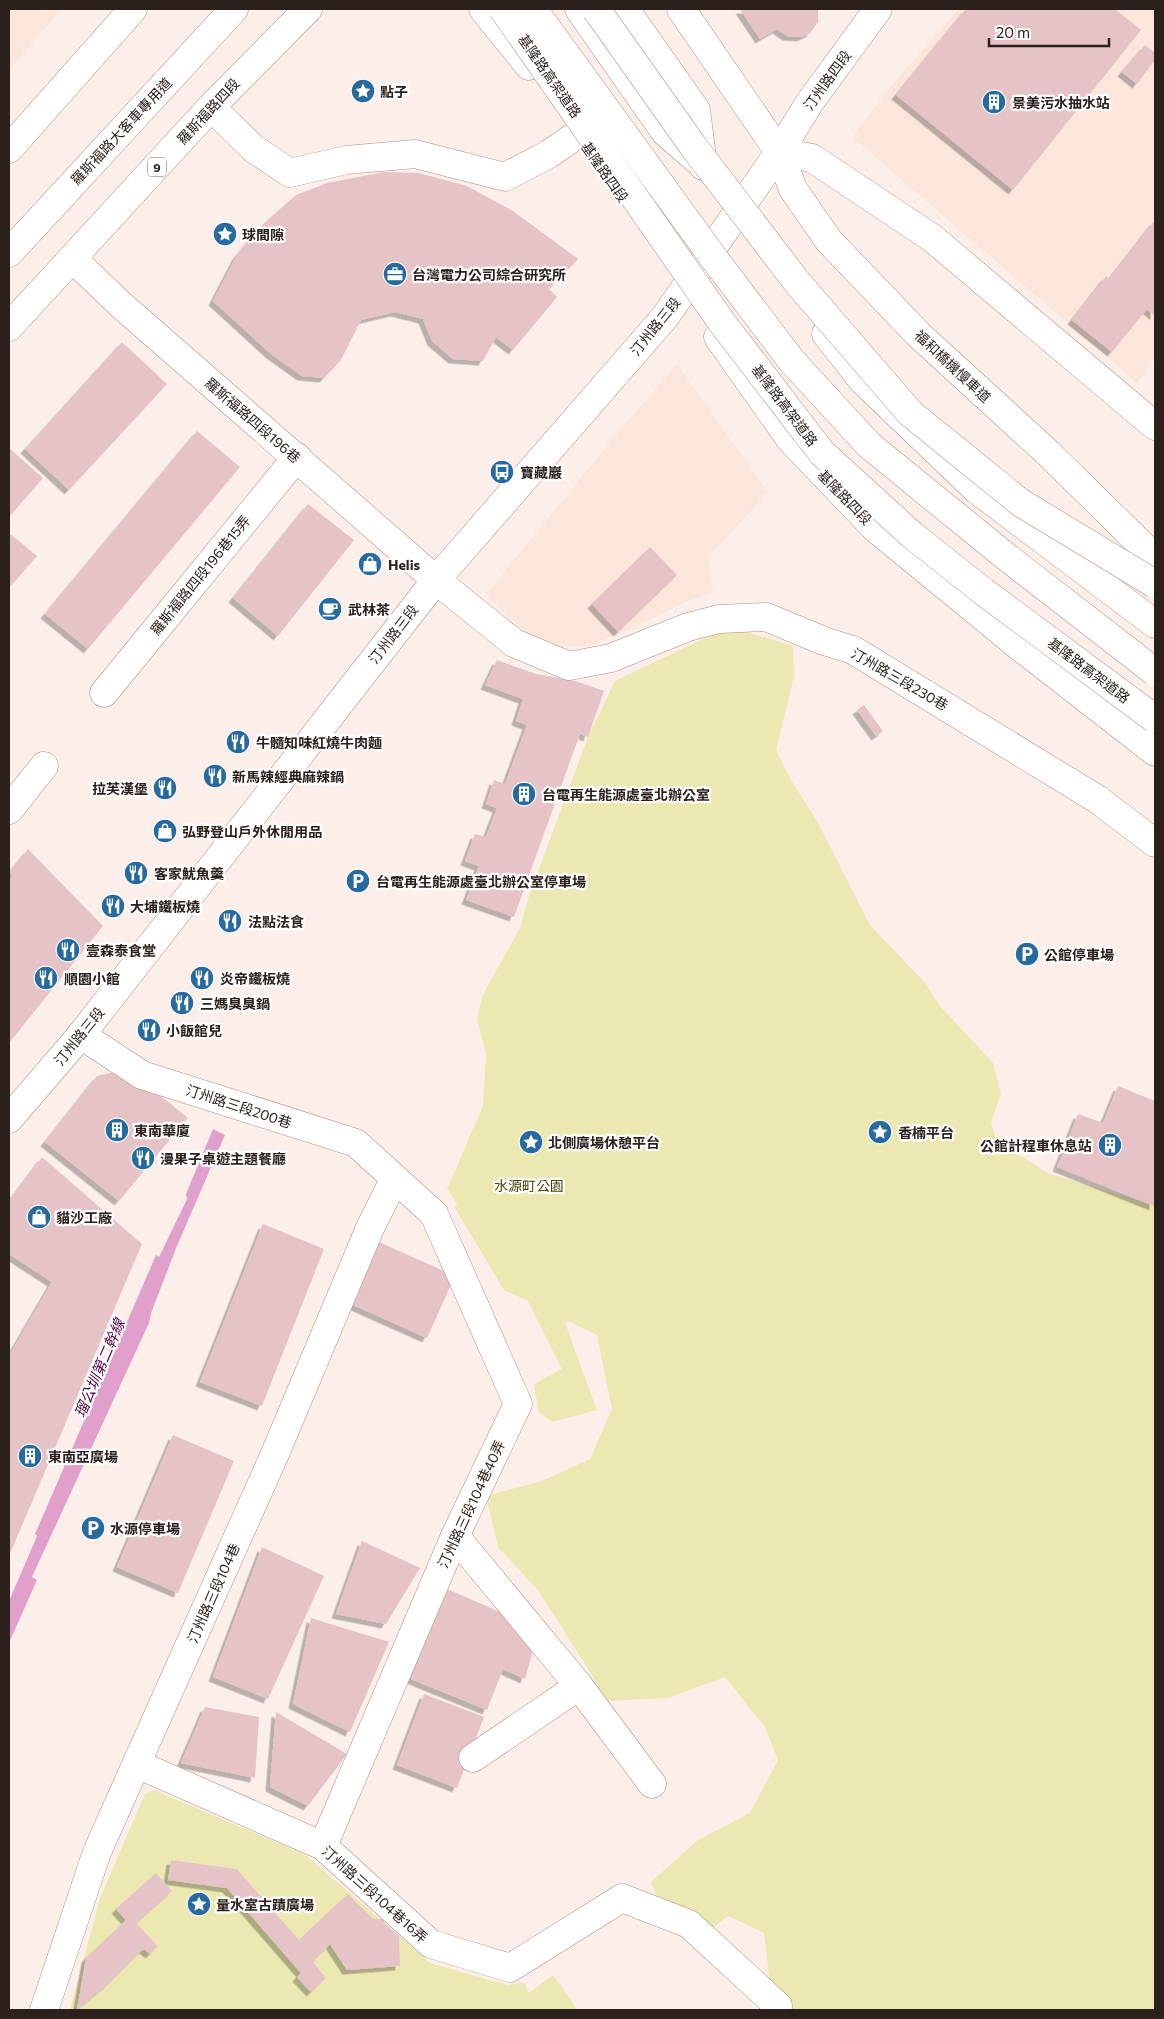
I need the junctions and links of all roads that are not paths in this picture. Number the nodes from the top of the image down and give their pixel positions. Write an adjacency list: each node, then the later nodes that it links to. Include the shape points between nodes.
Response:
1 (133, 9): 15 (main road)
2 (210, 9): 19 (main road, 羅斯福路大客車專用道)
3 (234, 9): 20 (main road, 羅斯福路大客車專用道)
4 (308, 9): 13 (main road, 羅斯福路四段 / 9)
5 (483, 9): 14 (main road, 基隆路四段)
6 (503, 9): 32 (main road, 基隆路高架道路, bridge, via 723,324 822,453 912,535)
7 (534, 9): 30 (main road, bridge, via 791,360 869,445)
8 (579, 9): 17 (main road, via 665,132)
9 (596, 9): 28 (main road, bridge, via 693,146 797,282 910,413 1021,503)
10 (625, 9): 17 (main road, via 696,110)
11 (681, 9): 16 (main road)
12 (878, 9): 16 (main road, 汀州路四段, via 810,102)
13 (211, 107): 14 (main road, via 254,149 290,173 346,160 415,154 505,177 549,154); 21 (main road, 羅斯福路四段 / 9)
14 (578, 134): 22 (main road, 基隆路四段)
15 (9, 149)
16 (779, 152): 18 (main road, 汀州路三段); 24 (main road, via 812,158 932,238); 26 (main road, 福和橋機慢車道, via 793,189 829,241 919,335 1047,452)
17 (703, 166): 18 (main road)
18 (736, 215): 22 (main road, 汀州路三段); 29 (main road, via 863,381 976,490)
19 (9, 226)
20 (9, 253)
21 (72, 258): 23 (main road, 羅斯福路四段 / 9); 25 (main road, 羅斯福路四段196巷, via 120,304)
22 (684, 288): 27 (main road, 汀州路三段, via 665,317); 33 (main road, 基隆路四段, via 790,439 876,529)
23 (9, 327)
24 (1155, 426)
25 (297, 457): 27 (main road, 羅斯福路四段196巷); 31 (main road, 羅斯福路四段196巷15弄)
26 (1155, 558)
27 (436, 580): 36 (main road, 汀州路三段230巷, via 514,643 569,666 611,658 688,627 718,619 766,617 853,650 1089,794); 37 (main road, 汀州路三段)
28 (1155, 584)
29 (1155, 624)
30 (1155, 672)
31 (104, 693)
32 (1155, 719)
33 (1154, 752)
34 (44, 766): 35 (main road)
35 (9, 810)
36 (1155, 843)
37 (81, 1035): 38 (main road, 汀州路三段); 39 (main road, 汀州路三段200巷, via 142,1075 356,1144)
38 (9, 1119)
39 (394, 1180): 40 (main road, 汀州路三段104巷40弄, via 434,1214 518,1404); 43 (main road, 汀州路三段104巷, via 370,1228 274,1456)
40 (455, 1536): 41 (main road); 45 (main road, 汀州路三段104巷40弄)
41 (580, 1686): 42 (main road); 44 (main road)
42 (473, 1758)
43 (137, 1764): 45 (main road, 汀州路三段104巷16弄); 47 (main road, 汀州路三段104巷, via 97,1852)
44 (652, 1784)
45 (323, 1846): 46 (main road, 汀州路三段104巷16弄, via 431,1944 510,1968 622,1898 689,1924)
46 (778, 2006)
47 (44, 2010)

